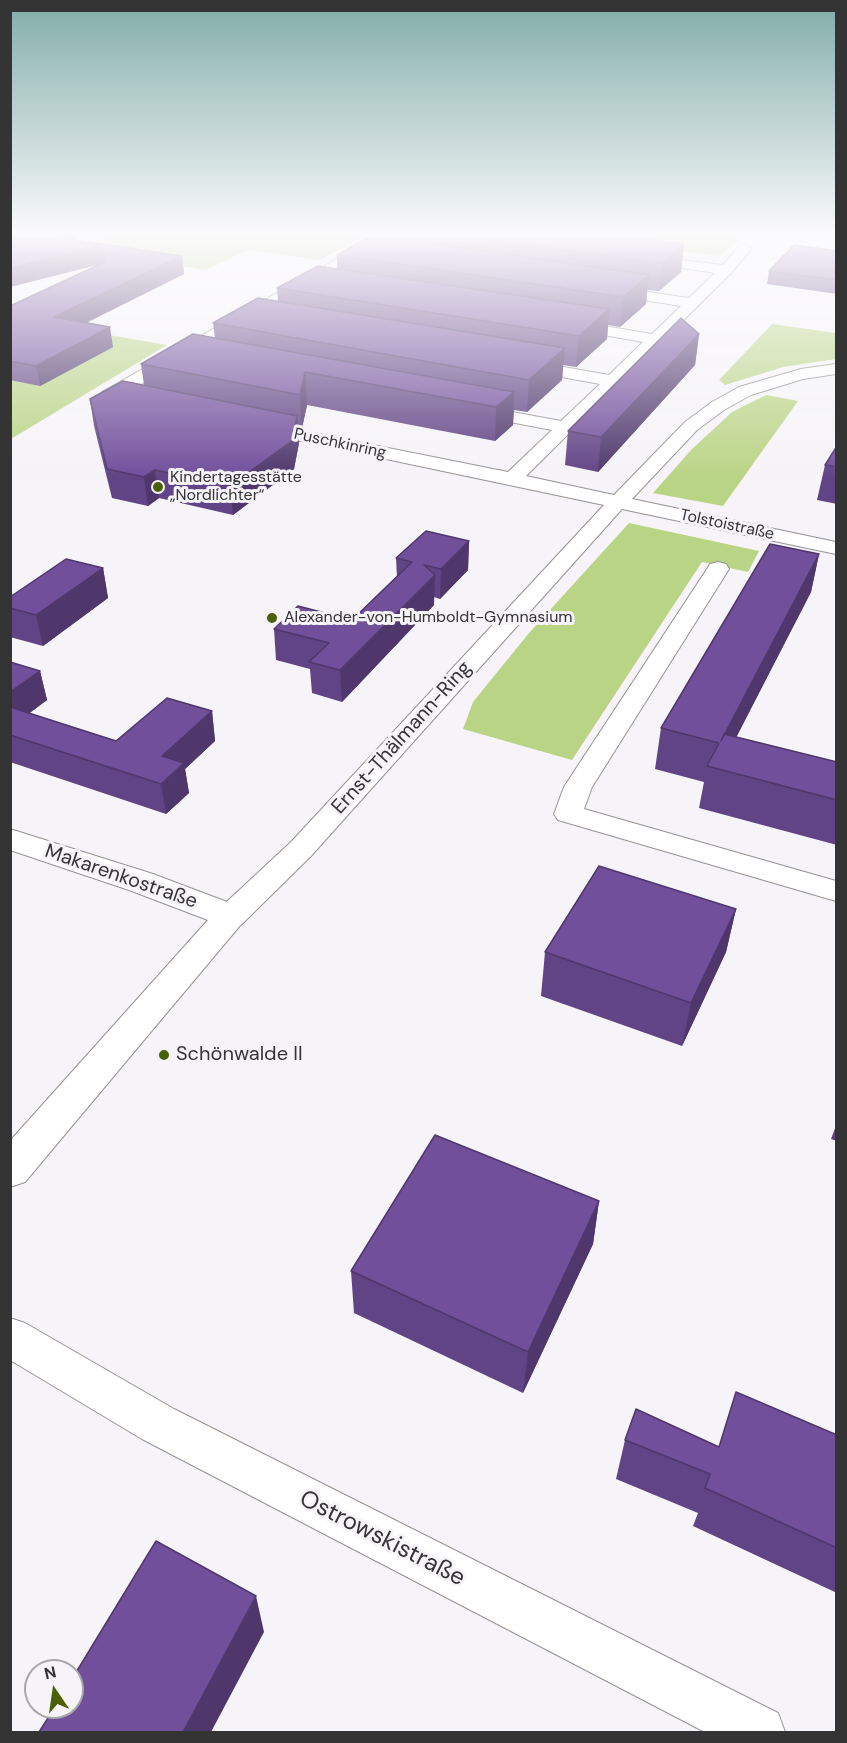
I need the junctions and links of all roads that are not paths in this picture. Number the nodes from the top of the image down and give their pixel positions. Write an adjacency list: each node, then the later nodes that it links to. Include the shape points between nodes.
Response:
1 (248, 315): 3 (street)
2 (679, 315): 6 (street)
3 (243, 318): 4 (street); 7 (street)
4 (267, 322)
5 (558, 324): 6 (street)
6 (655, 339): 11 (street)
7 (180, 354): 8 (street); 12 (street, via 108,396)
8 (199, 359)
9 (514, 364): 11 (street)
10 (837, 369): 17 (street, Ernst-Thälmann-Ring, via 774,381 718,406 691,426)
11 (613, 381): 15 (street)
12 (129, 401)
13 (453, 406): 15 (street)
14 (246, 424): 16 (street, Puschkinring)
15 (565, 427): 16 (street)
16 (512, 479): 17 (street, Puschkinring)
17 (618, 502): 18 (street, Tolstoistraße); 22 (street, Ernst-Thälmann-Ring, via 301,849)
18 (837, 548)
19 (718, 569): 21 (street, via 578,787 568,814)
20 (10, 839): 22 (street, Makarenkostraße)
21 (837, 891)
22 (231, 916): 23 (street, Ernst-Thälmann-Ring)
23 (10, 1170)
24 (10, 1337): 25 (street, Ostrowskistraße, via 158,1424)
25 (759, 1732)

